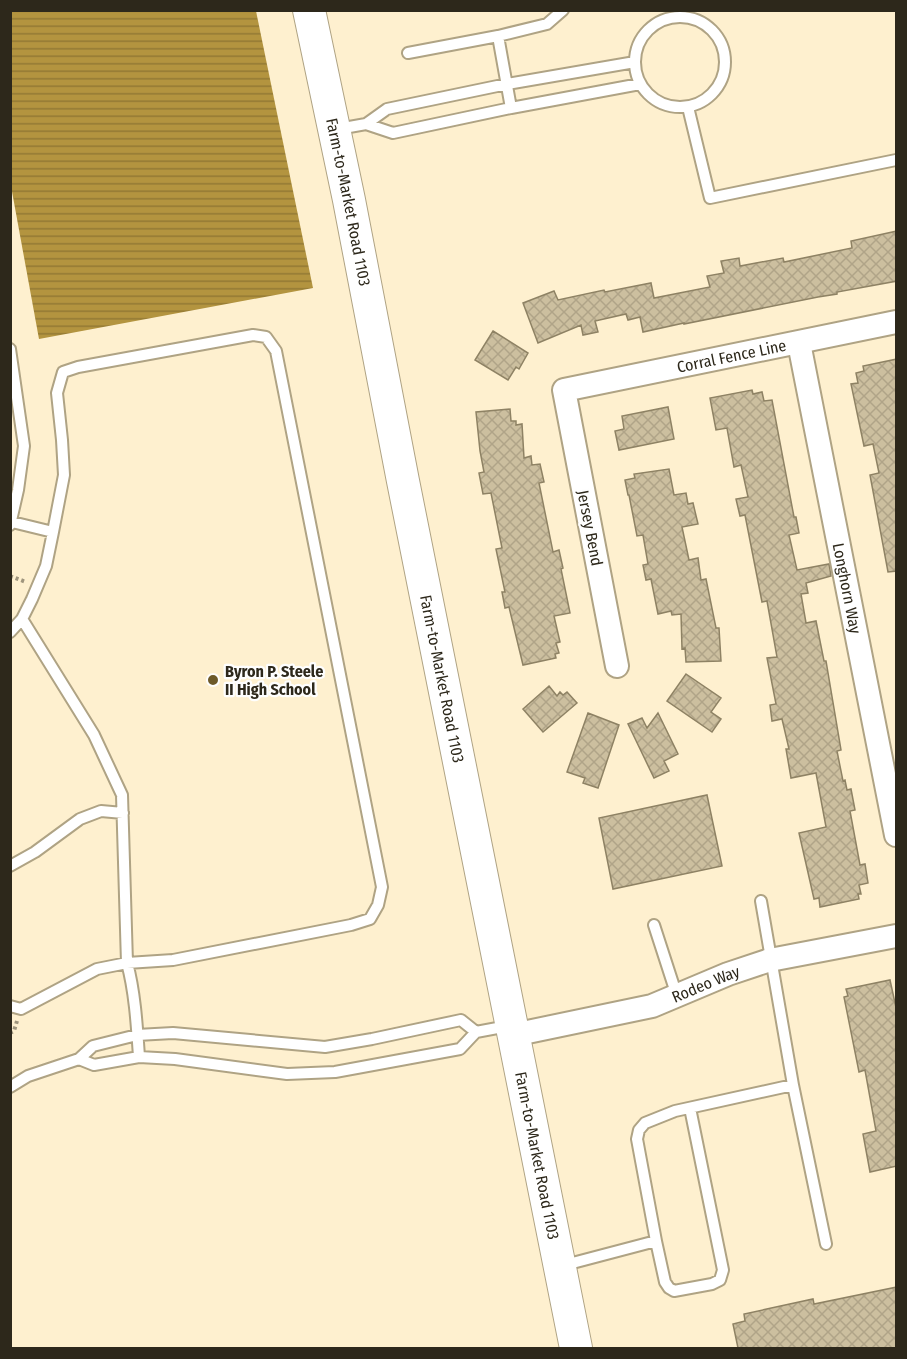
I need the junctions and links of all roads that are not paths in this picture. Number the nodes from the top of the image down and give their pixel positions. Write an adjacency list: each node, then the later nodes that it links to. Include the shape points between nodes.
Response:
1 (309, 10): 12 (main road, Farm-to-Market Road 1103)
2 (563, 10): 4 (lane, via 547,24)
3 (672, 14): 6 (lane, via 650,28 640,40); 9 (lane, via 695,19 708,27 719,38 724,53 725,67 713,93)
4 (498, 36): 5 (lane); 7 (lane)
5 (408, 53)
6 (635, 62): 7 (lane); 8 (lane)
7 (507, 84): 10 (lane); 11 (lane, via 387,109)
8 (640, 84): 9 (lane, via 660,103); 10 (lane)
9 (688, 107): 13 (lane, via 710,198)
10 (511, 108): 11 (lane, via 393,133)
11 (366, 124): 12 (lane)
12 (333, 130): 33 (main road, Farm-to-Market Road 1103)
13 (897, 160)
14 (897, 322): 15 (street, Corral Fence Line)
15 (799, 343): 17 (street, Corral Fence Line); 24 (street, Longhorn Way)
16 (10, 349): 18 (lane, via 24,446)
17 (564, 390): 22 (street, Jersey Bend)
18 (11, 524): 19 (lane)
19 (53, 532): 20 (lane, via 46,566); 30 (lane, via 64,475 57,393 63,372 253,335 266,337 276,351 382,887 370,919 351,925 173,960)
20 (22, 619): 21 (lane); 23 (lane, via 94,735 122,795)
21 (10, 632)
22 (617, 666)
23 (123, 813): 25 (lane, via 101,811 80,819); 30 (lane)
24 (897, 835)
25 (10, 866)
26 (760, 901): 29 (lane)
27 (654, 924): 31 (lane)
28 (897, 936): 29 (street, Rodeo Way)
29 (770, 960): 31 (street, Rodeo Way); 38 (lane)
30 (127, 963): 32 (lane, via 97,969 21,1009); 35 (lane)
31 (677, 996): 33 (street, Rodeo Way, via 652,1006)
32 (10, 1006)
33 (512, 1030): 34 (lane); 43 (main road, Farm-to-Market Road 1103)
34 (476, 1032): 35 (lane, via 461,1020 325,1047 173,1033); 36 (lane, via 460,1049 335,1072 287,1074)
35 (138, 1035): 36 (lane); 37 (lane, via 93,1046)
36 (139, 1057): 37 (lane, via 94,1065)
37 (79, 1059): 39 (lane, via 28,1076)
38 (794, 1085): 40 (lane); 42 (lane)
39 (10, 1087)
40 (690, 1108): 41 (lane, via 645,1123 639,1130 637,1139); 41 (lane, via 723,1270 720,1280 675,1291 669,1288)
41 (656, 1241): 43 (lane)
42 (826, 1244)
43 (559, 1266): 44 (main road, Farm-to-Market Road 1103)
44 (576, 1348)

